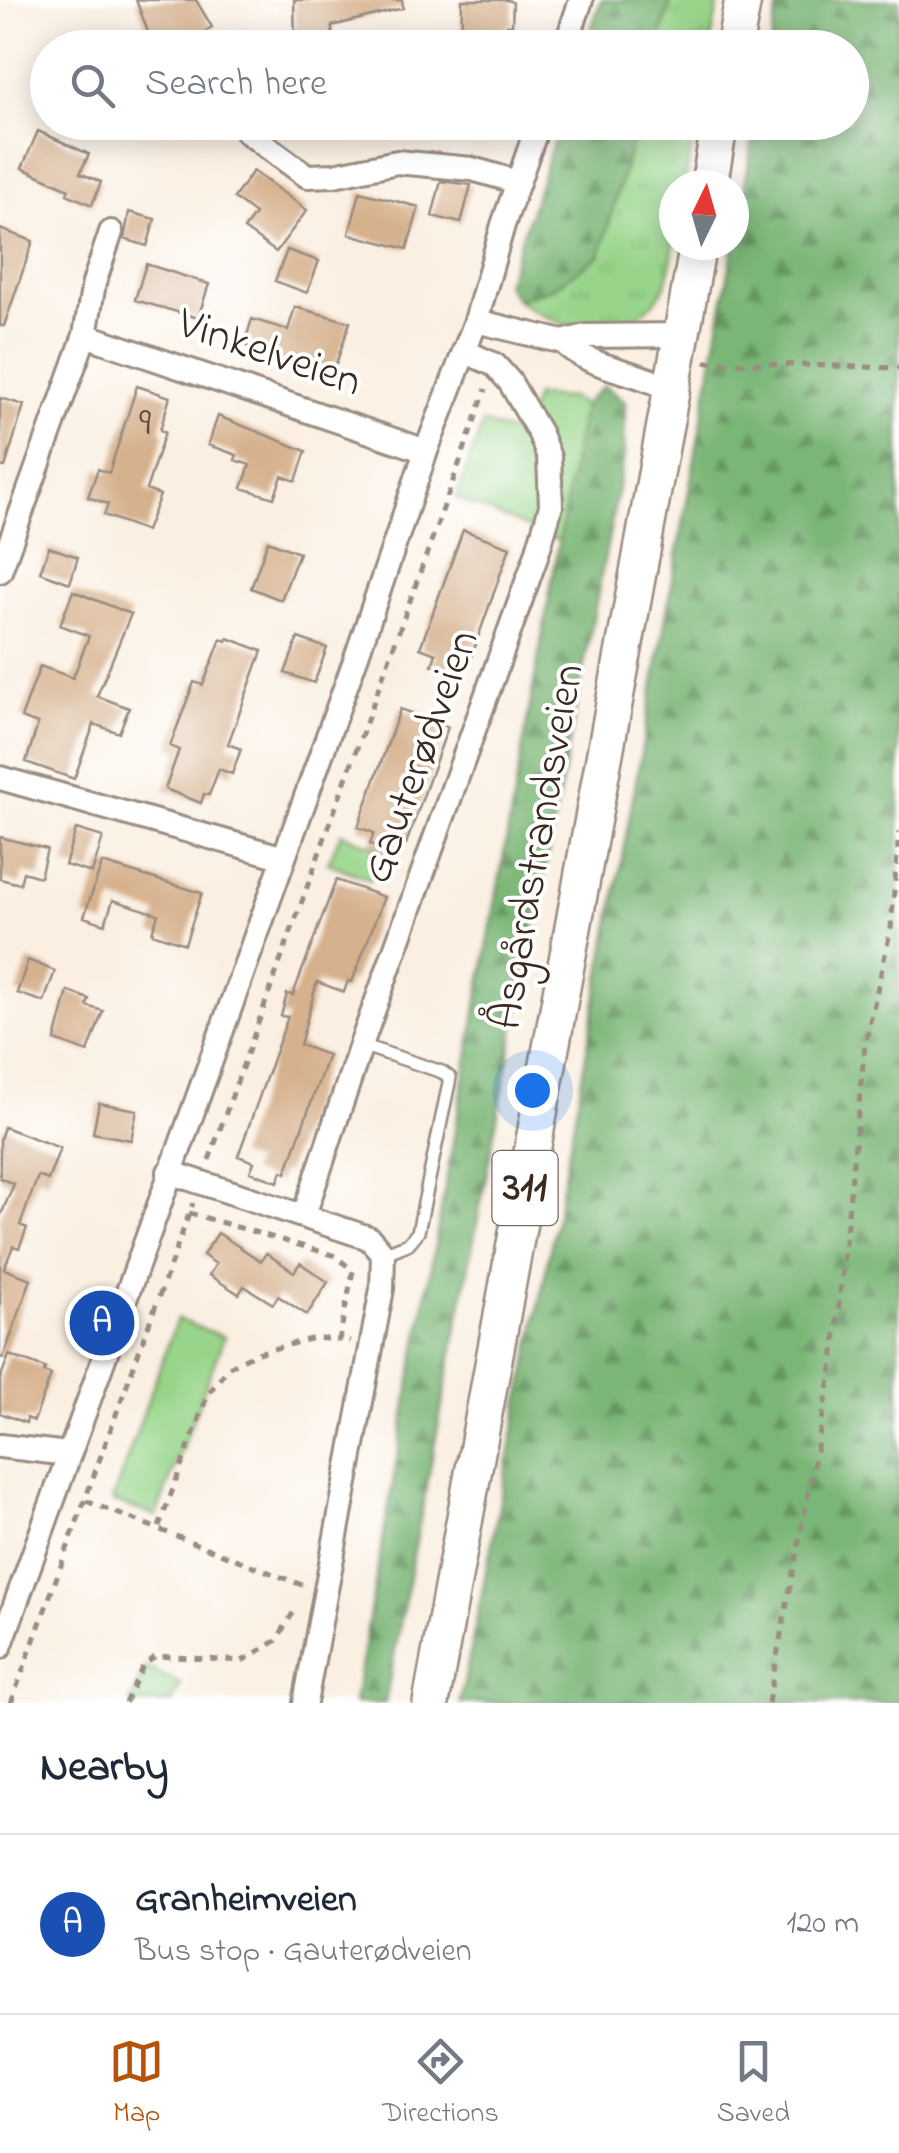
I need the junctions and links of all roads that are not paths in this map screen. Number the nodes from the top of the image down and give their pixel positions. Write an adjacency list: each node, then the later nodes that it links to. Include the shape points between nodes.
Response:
1 (581, 0): 3 (street)
2 (743, 0): 4 (main road)
3 (570, 30)
4 (737, 30)
5 (258, 140): 9 (street, via 307,176 397,162 472,168)
6 (532, 140): 9 (street)
7 (717, 140): 8 (main road)
8 (712, 170)
9 (518, 182): 12 (street)
10 (111, 232): 13 (street)
11 (695, 260): 16 (main road, Åsgårdstrandsveien / 311)
12 (476, 320): 14 (street); 15 (street)
13 (85, 335): 17 (street, Vinkelveien); 18 (street)
14 (563, 342): 16 (street, via 586,336); 16 (street, via 574,352 652,379)
15 (464, 351): 17 (street); 21 (street, Gauterødveien, via 495,365 520,398 549,458 551,506)
16 (677, 362): 29 (main road, Åsgårdstrandsveien / 311)
17 (426, 451): 20 (street)
18 (0, 571)
19 (0, 778): 20 (street)
20 (282, 858): 22 (street)
21 (360, 1045): 23 (street, Gauterødveien); 24 (lane, via 450,1078 418,1232)
22 (169, 1172): 23 (street); 26 (street)
23 (304, 1216): 24 (street, via 369,1238)
24 (384, 1254): 28 (street, via 371,1347 317,1591)
25 (0, 1446): 26 (street)
26 (68, 1454): 27 (street)
27 (0, 1647)
28 (305, 1703)
29 (431, 1703)

